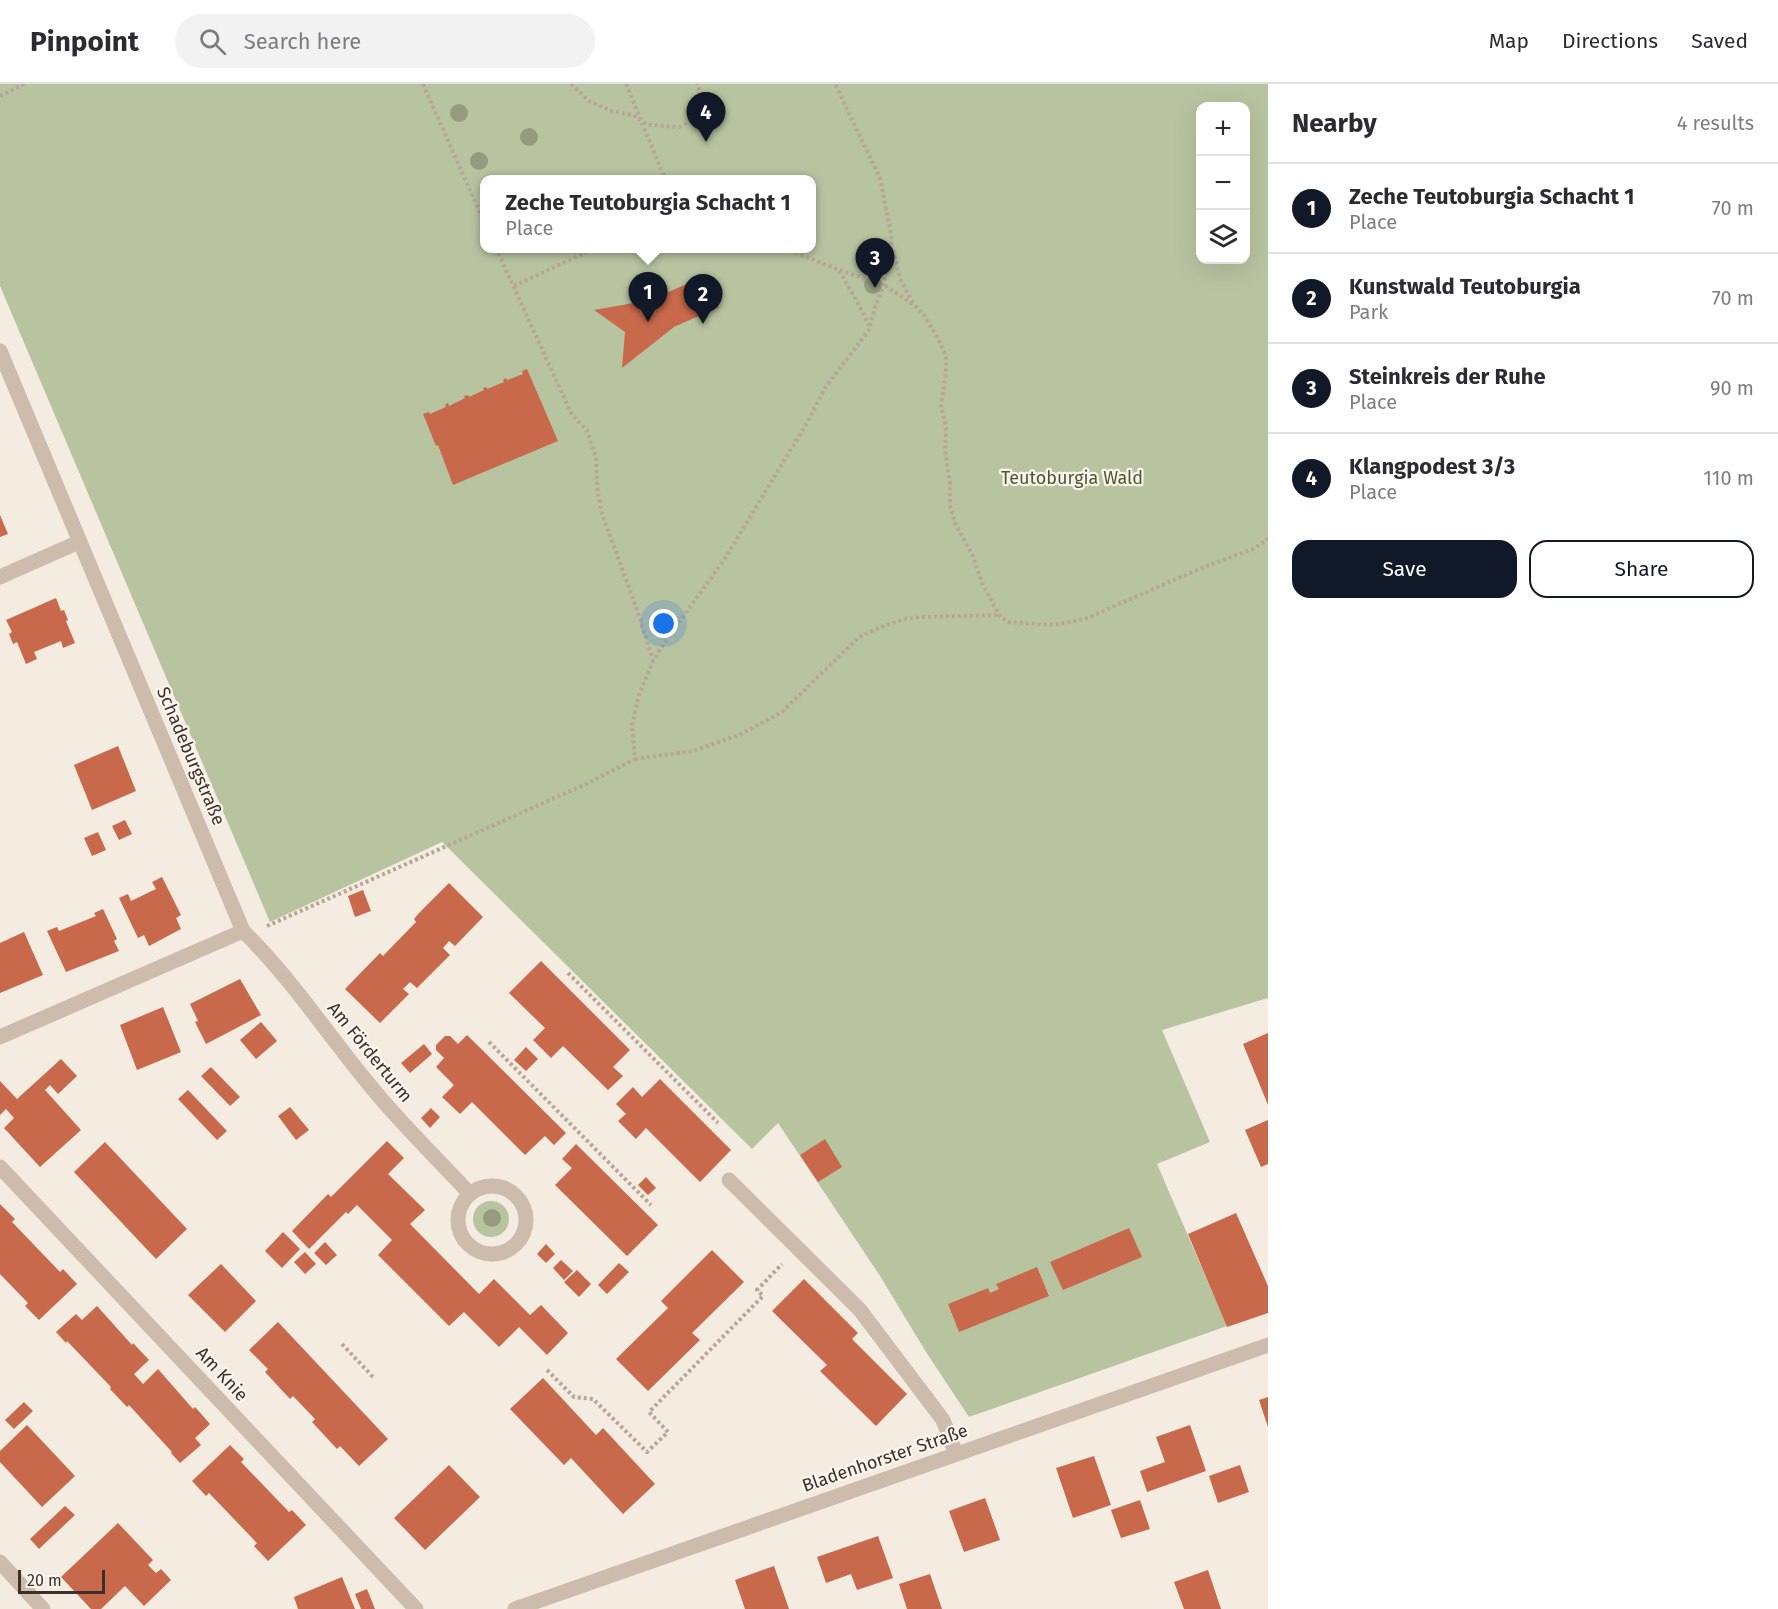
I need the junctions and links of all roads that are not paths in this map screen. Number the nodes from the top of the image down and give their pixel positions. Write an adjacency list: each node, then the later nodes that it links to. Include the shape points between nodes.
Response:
1 (0, 351): 2 (street, Schadeburgstraße)
2 (79, 542): 3 (street); 4 (street, Schadeburgstraße)
3 (0, 577)
4 (243, 931): 5 (street); 8 (street, Am Förderturm, via 270,958 368,1084)
5 (0, 1037)
6 (0, 1167): 13 (street, Am Knie)
7 (729, 1180): 10 (street, via 860,1310 943,1420)
8 (470, 1194): 8 (street, via 478,1188 498,1186 515,1195 526,1214 523,1236 516,1245 496,1254 475,1249 467,1242 458,1223 463,1202)
9 (1268, 1345): 10 (street, Bladenhorster Straße)
10 (956, 1454): 14 (street, Bladenhorster Straße)
11 (0, 1562): 12 (street)
12 (43, 1609)
13 (416, 1609)
14 (515, 1609)

